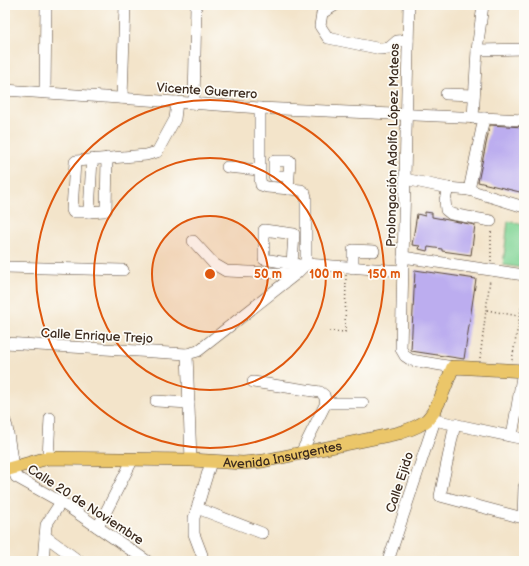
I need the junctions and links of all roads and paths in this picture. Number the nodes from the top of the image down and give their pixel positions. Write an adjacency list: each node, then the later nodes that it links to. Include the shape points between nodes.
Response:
1 (46, 5): 11 (street)
2 (125, 5): 14 (street)
3 (196, 5): 16 (street)
4 (409, 5): 7 (street, Prolongación Adolfo López Mateos)
5 (483, 5): 9 (street)
6 (334, 6): 7 (street, via 322,13 320,26 328,38 381,50 398,41)
7 (408, 40): 18 (street, Prolongación Adolfo López Mateos)
8 (524, 49): 9 (street)
9 (477, 50): 13 (street)
10 (5, 90): 11 (street, Vicente Guerrero)
11 (45, 92): 14 (street, Vicente Guerrero)
12 (446, 94): 13 (street)
13 (474, 95): 19 (street)
14 (122, 98): 15 (street, Vicente Guerrero)
15 (177, 102): 16 (street, Vicente Guerrero); 21 (street, via 175,119 157,152)
16 (194, 103): 17 (street, Vicente Guerrero)
17 (260, 108): 18 (street, Vicente Guerrero); 24 (street)
18 (407, 115): 19 (street, Vicente Guerrero); 26 (street, Prolongación Adolfo López Mateos)
19 (478, 118): 20 (street, Vicente Guerrero); 29 (street)
20 (524, 120)
21 (107, 158): 22 (street); 31 (street, via 106,210)
22 (92, 159): 31 (street); 31 (street, via 75,162 72,210)
23 (226, 167): 24 (street)
24 (259, 170): 28 (street, via 262,185)
25 (289, 176): 28 (street)
26 (405, 178): 27 (street); 37 (street, Prolongación Adolfo López Mateos)
27 (448, 188): 29 (street); 32 (street, via 446,210 451,214)
28 (288, 189): 38 (street, via 301,190 305,193)
29 (469, 190): 30 (street)
30 (524, 207)
31 (89, 212)
32 (491, 222)
33 (193, 241): 41 (street, via 214,264 226,271)
34 (524, 243): 36 (path)
35 (374, 251): 40 (street, via 353,250)
36 (524, 252)
37 (403, 257): 43 (street); 44 (street, Prolongación Adolfo López Mateos)
38 (305, 265): 40 (street); 41 (street, Calle Enrique Trejo)
39 (5, 267): 42 (street)
40 (349, 267): 44 (street); 50 (path, via 345,332)
41 (294, 269): 52 (street, Calle Enrique Trejo, via 198,351)
42 (123, 270)
43 (491, 270): 45 (street); 47 (path)
44 (402, 271): 53 (street, Prolongación Adolfo López Mateos, via 401,348 405,356 411,360)
45 (524, 275)
46 (524, 292): 48 (path)
47 (487, 310): 48 (path); 54 (path)
48 (520, 316): 49 (path); 55 (path)
49 (524, 317)
50 (329, 331)
51 (5, 343): 52 (street, Calle Enrique Trejo)
52 (187, 354): 58 (street)
53 (453, 367): 54 (main road); 61 (main road, Avenida Insurgentes)
54 (479, 368): 55 (main road)
55 (519, 370): 65 (street)
56 (253, 382): 59 (street, via 320,392 324,395)
57 (156, 401): 58 (street)
58 (189, 403): 70 (street)
59 (326, 403): 60 (street); 67 (street)
60 (363, 403)
61 (434, 416): 64 (street); 67 (main road, Avenida Insurgentes, via 414,428 398,433); 83 (street, Calle Ejido)
62 (50, 418): 68 (street)
63 (5, 421): 72 (street)
64 (455, 424): 65 (street); 73 (street, via 440,496 523,518)
65 (512, 436): 66 (street)
66 (524, 439)
67 (301, 453): 71 (main road, Avenida Insurgentes, via 263,461)
68 (48, 458): 69 (main road, Avenida Insurgentes); 72 (main road, Avenida Insurgentes)
69 (133, 459): 70 (main road, Avenida Insurgentes); 76 (street)
70 (191, 460): 71 (main road, Avenida Insurgentes)
71 (212, 462): 75 (street)
72 (9, 468): 74 (street, Calle 20 de Noviembre, via 16,477)
73 (524, 487)
74 (61, 502): 76 (street, Calle 20 de Noviembre); 78 (street, via 49,518)
75 (197, 508): 77 (street); 79 (street, via 194,534)
76 (98, 527): 82 (street, Calle 20 de Noviembre)
77 (262, 533)
78 (45, 536): 80 (street); 81 (street)
79 (202, 555)
80 (43, 561)
81 (79, 561)
82 (147, 561)
83 (388, 561)

